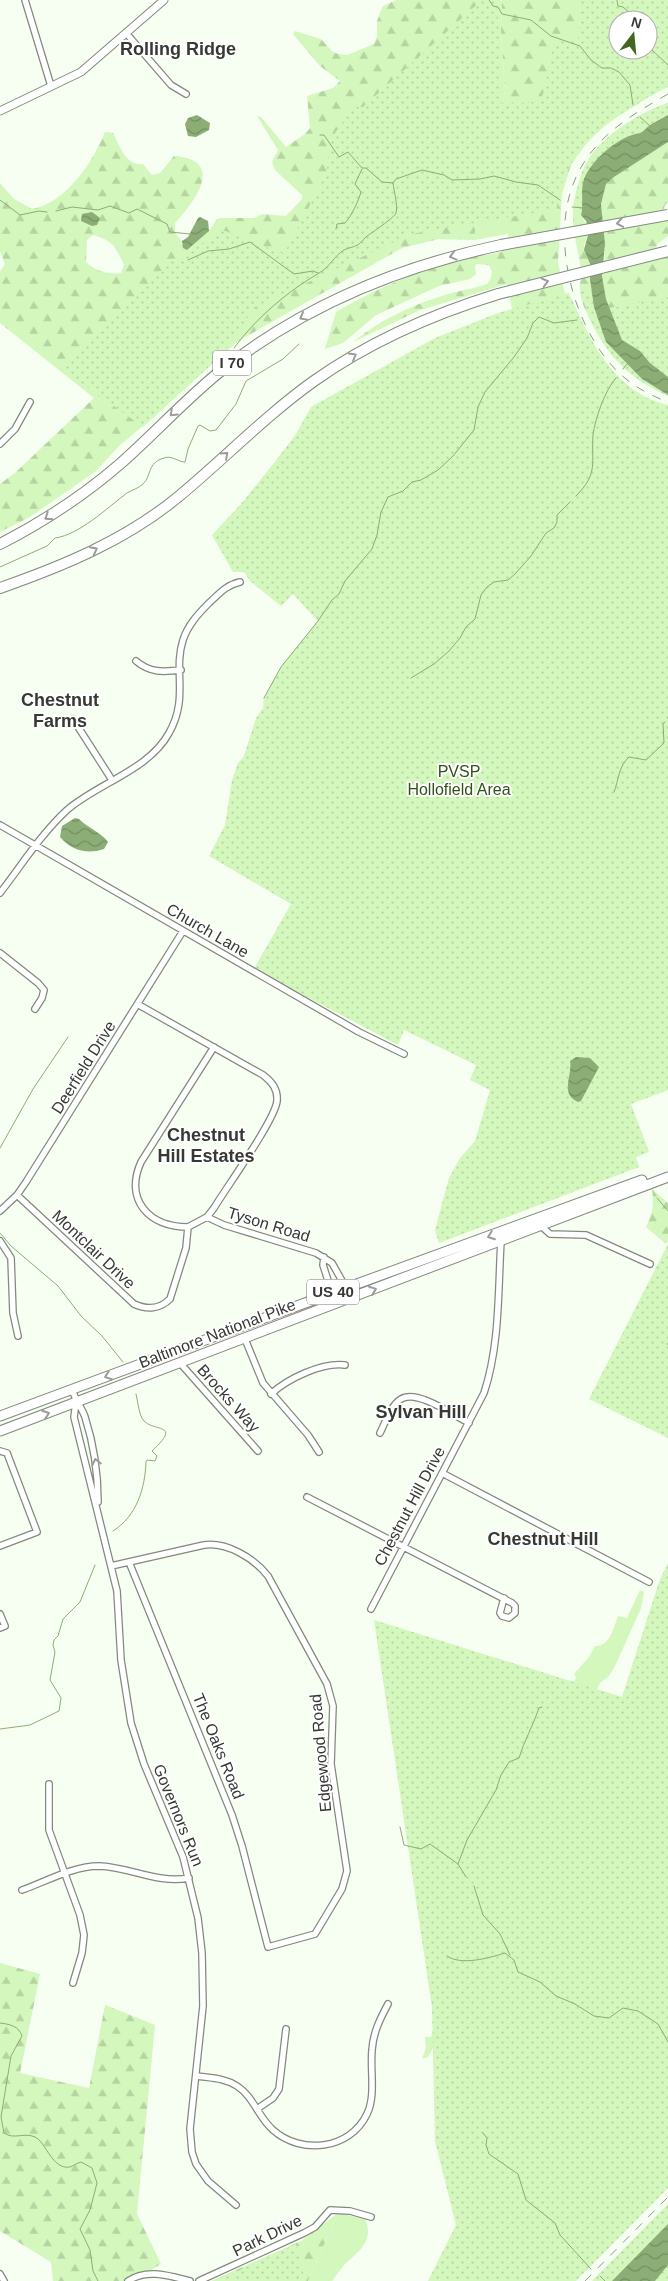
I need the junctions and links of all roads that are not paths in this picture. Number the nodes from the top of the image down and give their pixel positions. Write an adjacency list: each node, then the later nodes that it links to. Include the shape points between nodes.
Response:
1 (25, 0): 4 (street)
2 (164, 0): 3 (street)
3 (126, 33): 4 (street, via 81,72); 5 (street, via 171,85)
4 (50, 86): 6 (street)
5 (186, 94)
6 (0, 111)
7 (668, 215): 11 (highway, I 70, one-way to 11, bridge, via 448,257 397,273 331,301 287,325 237,359 92,488)
8 (668, 250): 13 (highway, one-way to 8, bridge, via 76,559 141,523 177,498 274,411 315,380 417,324 498,294)
9 (30, 402): 10 (street, via 14,429)
10 (0, 444)
11 (0, 544)
12 (240, 582): 15 (street, via 227,586 193,620 183,641)
13 (0, 588)
14 (136, 661): 15 (street, via 154,671)
15 (181, 670): 17 (street, via 180,704 169,734 147,759)
16 (73, 719): 17 (street)
17 (112, 780): 19 (street, via 68,810)
18 (0, 825): 19 (street, Church Lane)
19 (37, 845): 20 (street); 21 (street, Church Lane)
20 (0, 893)
21 (183, 931): 23 (street, Deerfield Drive); 26 (street, Church Lane, via 359,1032)
22 (0, 953): 24 (street, via 44,990)
23 (138, 1005): 25 (street); 29 (street, Deerfield Drive)
24 (35, 1009)
25 (214, 1047): 31 (street, via 269,1079 276,1090 277,1102); 33 (street, via 141,1162 136,1177 138,1199 147,1214 162,1223)
26 (404, 1054)
27 (668, 1171): 38 (main road, Baltimore National Pike / US 40, one-way to 38)
28 (668, 1177): 32 (main road, Baltimore National Pike / US 40)
29 (17, 1195): 30 (street, Deerfield Drive); 33 (street, Montclair Drive, via 128,1300 146,1308 166,1303 174,1293)
30 (0, 1211)
31 (207, 1217): 33 (street); 36 (street, Tyson Road)
32 (540, 1225): 35 (main road, Baltimore National Pike / US 40); 37 (street, via 550,1234 593,1237)
33 (188, 1227)
34 (0, 1241): 40 (street, via 11,1258 13,1313)
35 (502, 1241): 41 (main road, Baltimore National Pike / US 40, one-way to 35); 48 (street, Chestnut Hill Drive, via 491,1370)
36 (324, 1257): 38 (street, Tyson Road, via 332,1263); 39 (street, Tyson Road, via 323,1265)
37 (650, 1264)
38 (346, 1288): 39 (main road, Baltimore National Pike / US 40)
39 (332, 1292): 44 (main road, Baltimore National Pike / US 40, one-way to 44)
40 (18, 1336)
41 (245, 1339): 42 (main road, Baltimore National Pike / US 40); 45 (street, via 256,1369)
42 (180, 1363): 46 (main road, Baltimore National Pike / US 40); 52 (street, Brocks Way)
43 (345, 1365): 45 (street, via 329,1365 290,1379)
44 (72, 1390): 46 (street, Governors Run); 47 (main road, Baltimore National Pike / US 40)
45 (271, 1394): 53 (street)
46 (76, 1402): 49 (main road, Baltimore National Pike / US 40, one-way to 46); 56 (street, Governors Run, via 74,1417); 56 (street, Governors Run, one-way to 46, via 98,1472 85,1415)
47 (0, 1416)
48 (469, 1423): 50 (street, via 412,1396 396,1404); 54 (street, Chestnut Hill Drive)
49 (0, 1431)
50 (380, 1432)
51 (0, 1451): 57 (street, via 7,1453 37,1532)
52 (258, 1451)
53 (320, 1452)
54 (442, 1473): 58 (street, Chestnut Hill Drive); 61 (street)
55 (307, 1497): 58 (street)
56 (98, 1510): 60 (street, Governors Run)
57 (0, 1546)
58 (404, 1546): 62 (street); 63 (street, Chestnut Hill Drive)
59 (129, 1562): 60 (street, Edgewood Road); 70 (street, The Oaks Road, via 232,1815); 70 (street, Edgewood Road, via 212,1544 229,1548 254,1562 268,1576 330,1692 333,1706 331,1764 347,1862 346,1880 315,1934)
60 (111, 1566): 68 (street, Governors Run, via 117,1592 121,1660 131,1724)
61 (649, 1582)
62 (504, 1598): 62 (street, via 515,1606 513,1617 502,1616 499,1610)
63 (371, 1609)
64 (0, 1614): 65 (street, via 5,1626)
65 (0, 1628)
66 (49, 1784): 67 (street, via 49,1830)
67 (64, 1874): 68 (street, via 98,1866 158,1879); 69 (street); 71 (street, via 84,1935)
68 (189, 1878): 74 (street, Governors Run, via 199,1927 203,1976)
69 (22, 1890)
70 (268, 1947)
71 (73, 1983)
72 (388, 2004): 75 (street, via 372,2041 370,2108 361,2124 348,2136 321,2146 296,2143 272,2129)
73 (286, 2029): 75 (street, via 279,2089 273,2098)
74 (197, 2076): 75 (street, via 235,2084); 76 (street, Governors Run, via 190,2129 192,2152 208,2181)
75 (257, 2109)
76 (236, 2205)
77 (371, 2217): 82 (street, Park Drive, via 330,2210 304,2233)
78 (0, 2274): 79 (street)
79 (4, 2281)
80 (128, 2281): 81 (street, via 152,2274)
81 (190, 2281)
82 (199, 2281)

